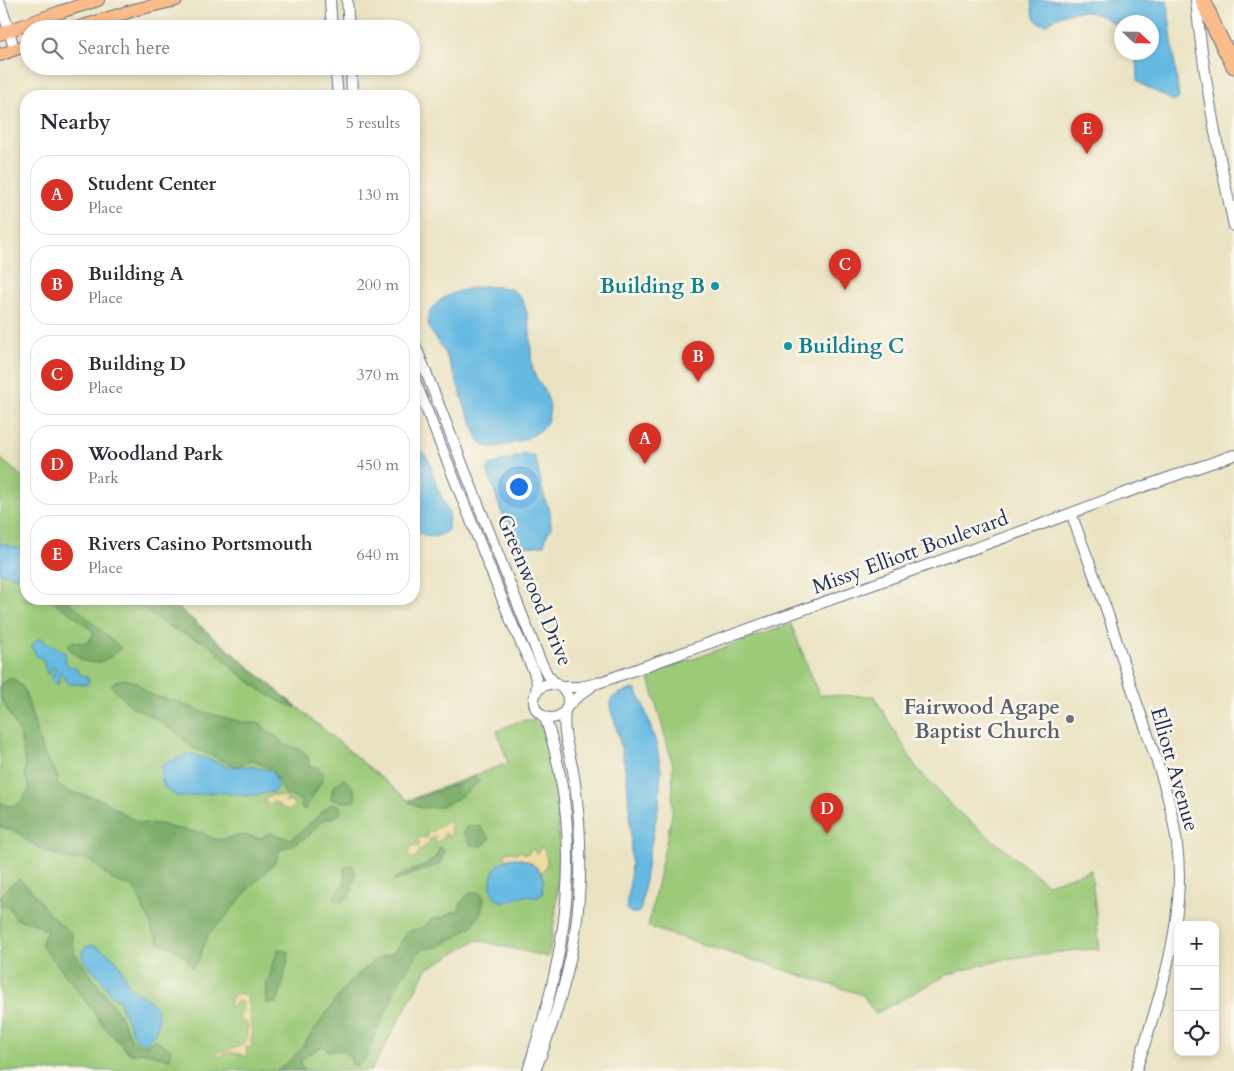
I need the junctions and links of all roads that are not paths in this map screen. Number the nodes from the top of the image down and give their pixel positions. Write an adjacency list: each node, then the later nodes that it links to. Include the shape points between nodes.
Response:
1 (98, 0): 8 (main road)
2 (176, 0): 9 (main road)
3 (330, 0): 10 (street)
4 (347, 0): 11 (street)
5 (1196, 0): 22 (street, via 1212,118)
6 (1203, 0): 17 (highway)
7 (0, 4): 13 (street)
8 (38, 20)
9 (102, 20)
10 (331, 20)
11 (348, 20)
12 (20, 27): 13 (main road)
13 (5, 32): 15 (street)
14 (20, 47): 15 (main road)
15 (14, 49): 16 (main road)
16 (0, 55)
17 (1234, 66)
18 (336, 75): 20 (street)
19 (351, 75): 21 (street)
20 (337, 90)
21 (352, 90)
22 (1234, 226)
23 (420, 357): 28 (street, Greenwood Drive, via 540,660 547,674)
24 (420, 393): 29 (street, Greenwood Drive, via 534,672)
25 (1234, 455): 26 (street, Missy Elliott Boulevard)
26 (1071, 513): 27 (street, Missy Elliott Boulevard); 34 (street, Elliott Avenue, via 1156,758 1177,841 1179,884 1174,929 1162,987)
27 (598, 683): 28 (street, Missy Elliott Boulevard, via 580,687); 30 (street, Missy Elliott Boulevard)
28 (559, 686): 29 (street, via 545,685); 30 (street, via 567,694)
29 (536, 692): 31 (street, via 535,707)
30 (566, 709): 31 (street, via 555,717); 33 (street, via 564,732 577,805 580,890 566,976)
31 (544, 716): 32 (street, via 563,789 567,875 556,966)
32 (528, 1071)
33 (535, 1071)
34 (1136, 1071)

